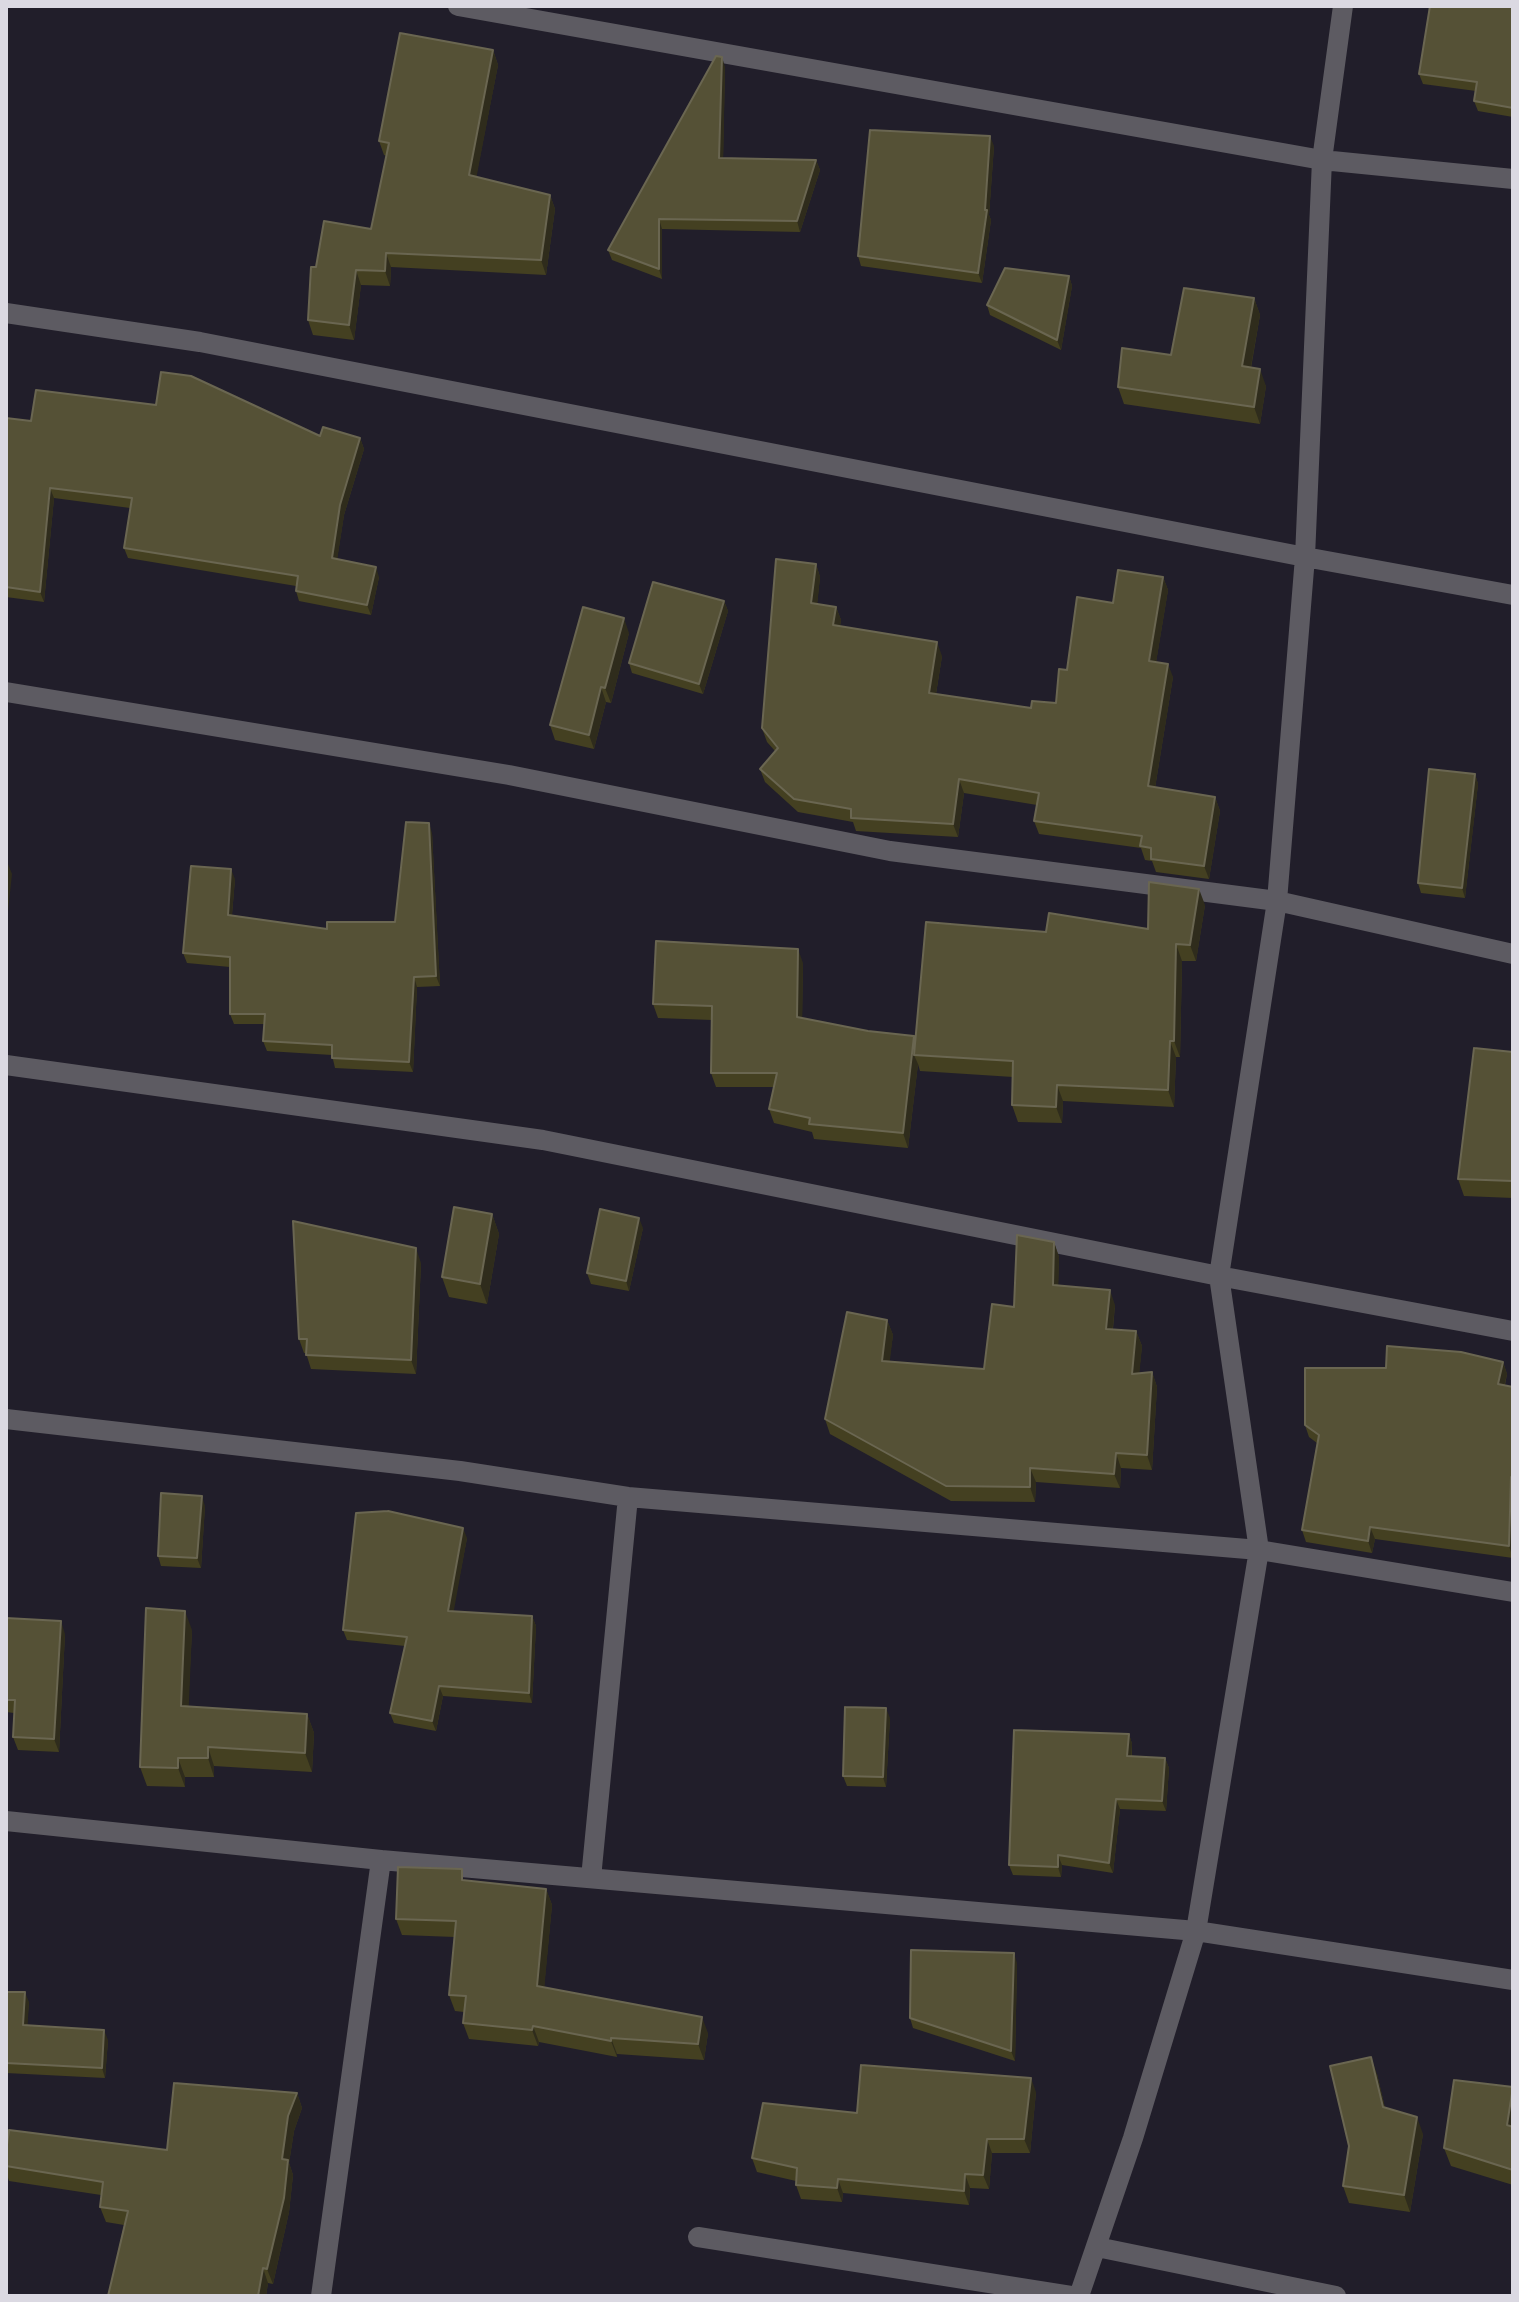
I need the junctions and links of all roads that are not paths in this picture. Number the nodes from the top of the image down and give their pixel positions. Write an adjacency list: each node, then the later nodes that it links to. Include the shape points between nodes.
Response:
1 (458, 6): 3 (street)
2 (1343, 6): 3 (street)
3 (1322, 160): 4 (street); 6 (street)
4 (1513, 179)
5 (6, 313): 6 (street, via 200,342)
6 (1305, 557): 7 (street); 9 (street)
7 (1513, 595)
8 (6, 692): 9 (street, via 509,775 890,851)
9 (1277, 901): 10 (street); 12 (street)
10 (1513, 954)
11 (6, 1065): 12 (street, via 543,1140)
12 (1219, 1276): 13 (street); 16 (street)
13 (1513, 1331)
14 (6, 1419): 15 (street, via 460,1471)
15 (628, 1497): 16 (street); 20 (street)
16 (1259, 1550): 17 (street); 21 (street)
17 (1513, 1592)
18 (6, 1821): 19 (street)
19 (381, 1860): 20 (street); 25 (street)
20 (591, 1878): 21 (street)
21 (1196, 1931): 22 (street); 24 (street)
22 (1513, 1980)
23 (698, 2237): 26 (street)
24 (1097, 2247): 27 (street); 28 (street)
25 (321, 2296)
26 (1071, 2296)
27 (1079, 2296)
28 (1336, 2296)

